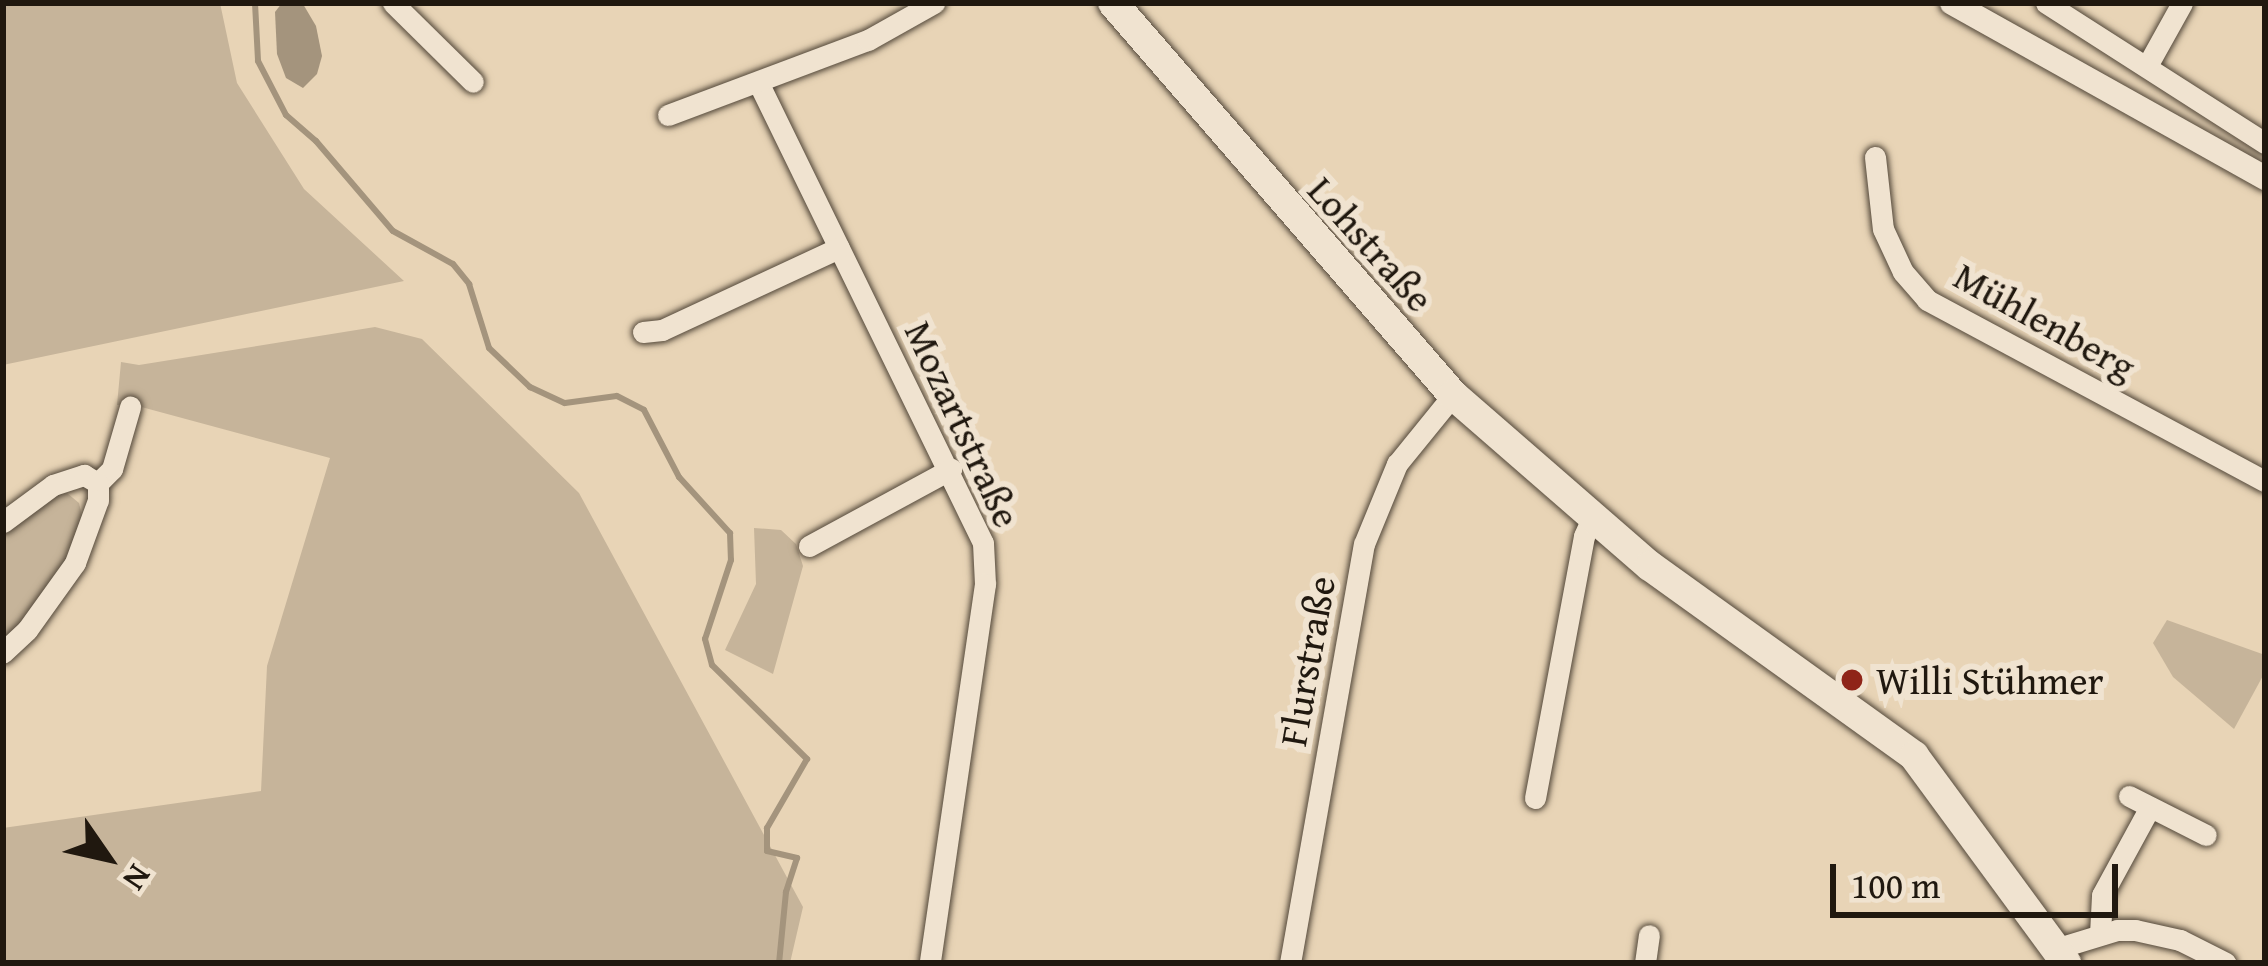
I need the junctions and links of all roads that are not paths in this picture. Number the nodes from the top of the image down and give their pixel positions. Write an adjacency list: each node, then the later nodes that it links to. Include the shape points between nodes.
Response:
1 (393, 3): 8 (street)
2 (934, 3): 9 (street, via 868,40)
3 (1113, 3): 16 (main road, Lohstraße)
4 (1952, 3): 13 (street)
5 (2046, 3): 7 (street)
6 (2182, 3): 7 (street)
7 (2147, 66): 11 (street)
8 (473, 82)
9 (758, 82): 10 (street); 14 (street, Mozartstraße)
10 (668, 115)
11 (2265, 143)
12 (1874, 157): 19 (street, Mühlenberg, via 1883,230 1927,300)
13 (2265, 178)
14 (839, 248): 15 (street); 18 (street, Mozartstraße)
15 (643, 332)
16 (1453, 395): 21 (main road, Lohstraße); 31 (street, Flurstraße, via 1397,464 1364,544)
17 (130, 407): 20 (street, via 112,469)
18 (951, 470): 23 (street); 30 (street, Mozartstraße, via 986,563)
19 (2265, 481)
20 (98, 483): 22 (street, via 84,475 53,485); 24 (street, via 75,563)
21 (1592, 518): 25 (street); 29 (main road, Lohstraße, via 1914,756)
22 (3, 521)
23 (809, 546)
24 (3, 652)
25 (1534, 798)
26 (2206, 835): 28 (street, via 2140,801 2102,895)
27 (1648, 934): 32 (street)
28 (2100, 934): 29 (street); 33 (street, via 2153,932)
29 (2061, 956)
30 (930, 963)
31 (1290, 963)
32 (1645, 963)
33 (2225, 963)

